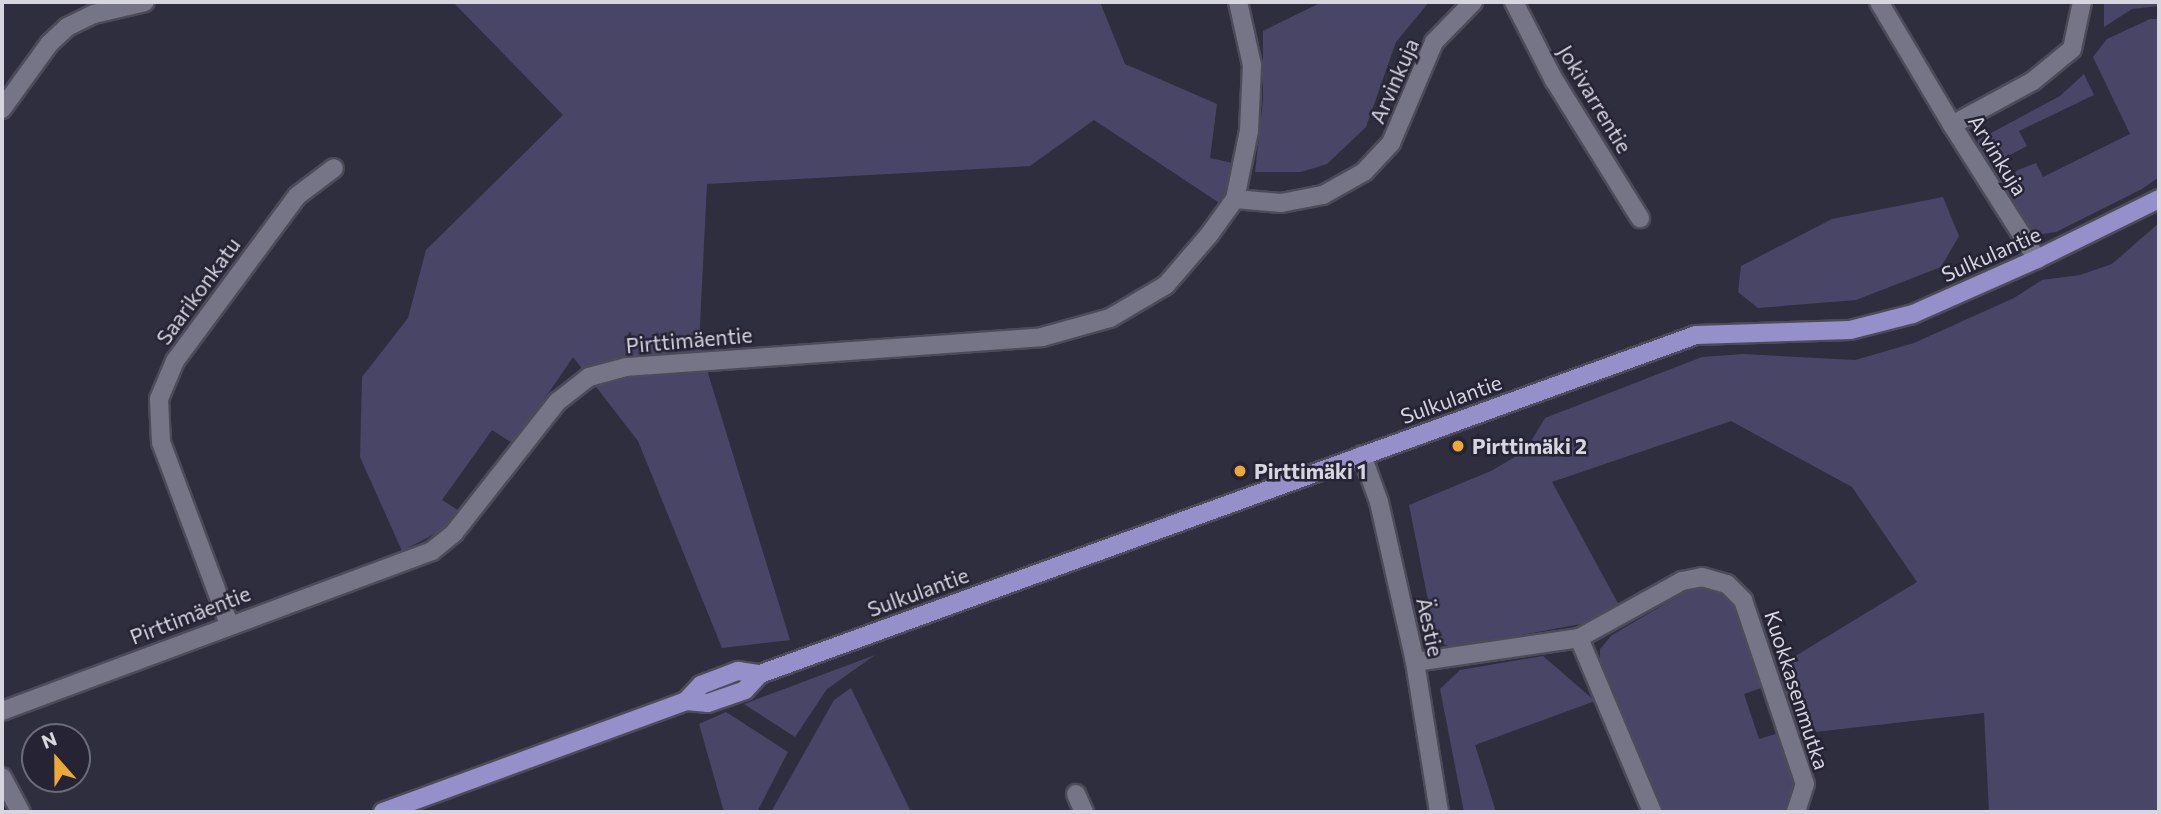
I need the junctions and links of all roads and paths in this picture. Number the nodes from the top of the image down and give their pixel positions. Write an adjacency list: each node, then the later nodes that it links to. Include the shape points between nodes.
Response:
1 (145, 2): 7 (street, via 94,14 67,27 49,44)
2 (1238, 2): 10 (street, Pirttimäentie, via 1252,65 1249,131)
3 (1472, 2): 10 (street, Arvinkuja, via 1434,42 1391,143 1364,172 1323,195 1281,203)
4 (1514, 2): 12 (street, Jokivarrentie, via 1554,80)
5 (1879, 2): 8 (street, Arvinkuja)
6 (2082, 2): 8 (street, via 2072,49 2033,81)
7 (2, 109)
8 (1952, 125): 13 (street, Arvinkuja)
9 (334, 168): 15 (street, Saarikonkatu, via 297,197 174,361 159,399 161,442)
10 (1235, 199): 15 (street, Pirttimäentie, via 1166,285 1110,318 1042,337 627,367 589,377 557,402 454,533 432,551)
11 (2159, 199): 13 (main road, Sulkulantie)
12 (1640, 218)
13 (2037, 259): 14 (main road, Sulkulantie, via 1913,314 1850,330 1696,335)
14 (1363, 455): 17 (street, Äestie, via 1379,502); 22 (main road, Sulkulantie, via 760,674 738,671 701,685 686,701)
15 (229, 625): 18 (street, Pirttimäentie)
16 (1579, 638): 17 (street, Kuokkasenmutka); 25 (street); 26 (street, Kuokkasenmutka, via 1682,581 1702,577 1727,584 1743,600 1805,784)
17 (1415, 662): 24 (street, Äestie)
18 (2, 711)
19 (2, 777): 21 (street)
20 (1076, 794): 23 (street)
21 (21, 812)
22 (383, 812)
23 (1084, 812)
24 (1439, 812)
25 (1652, 812)
26 (1796, 812)

